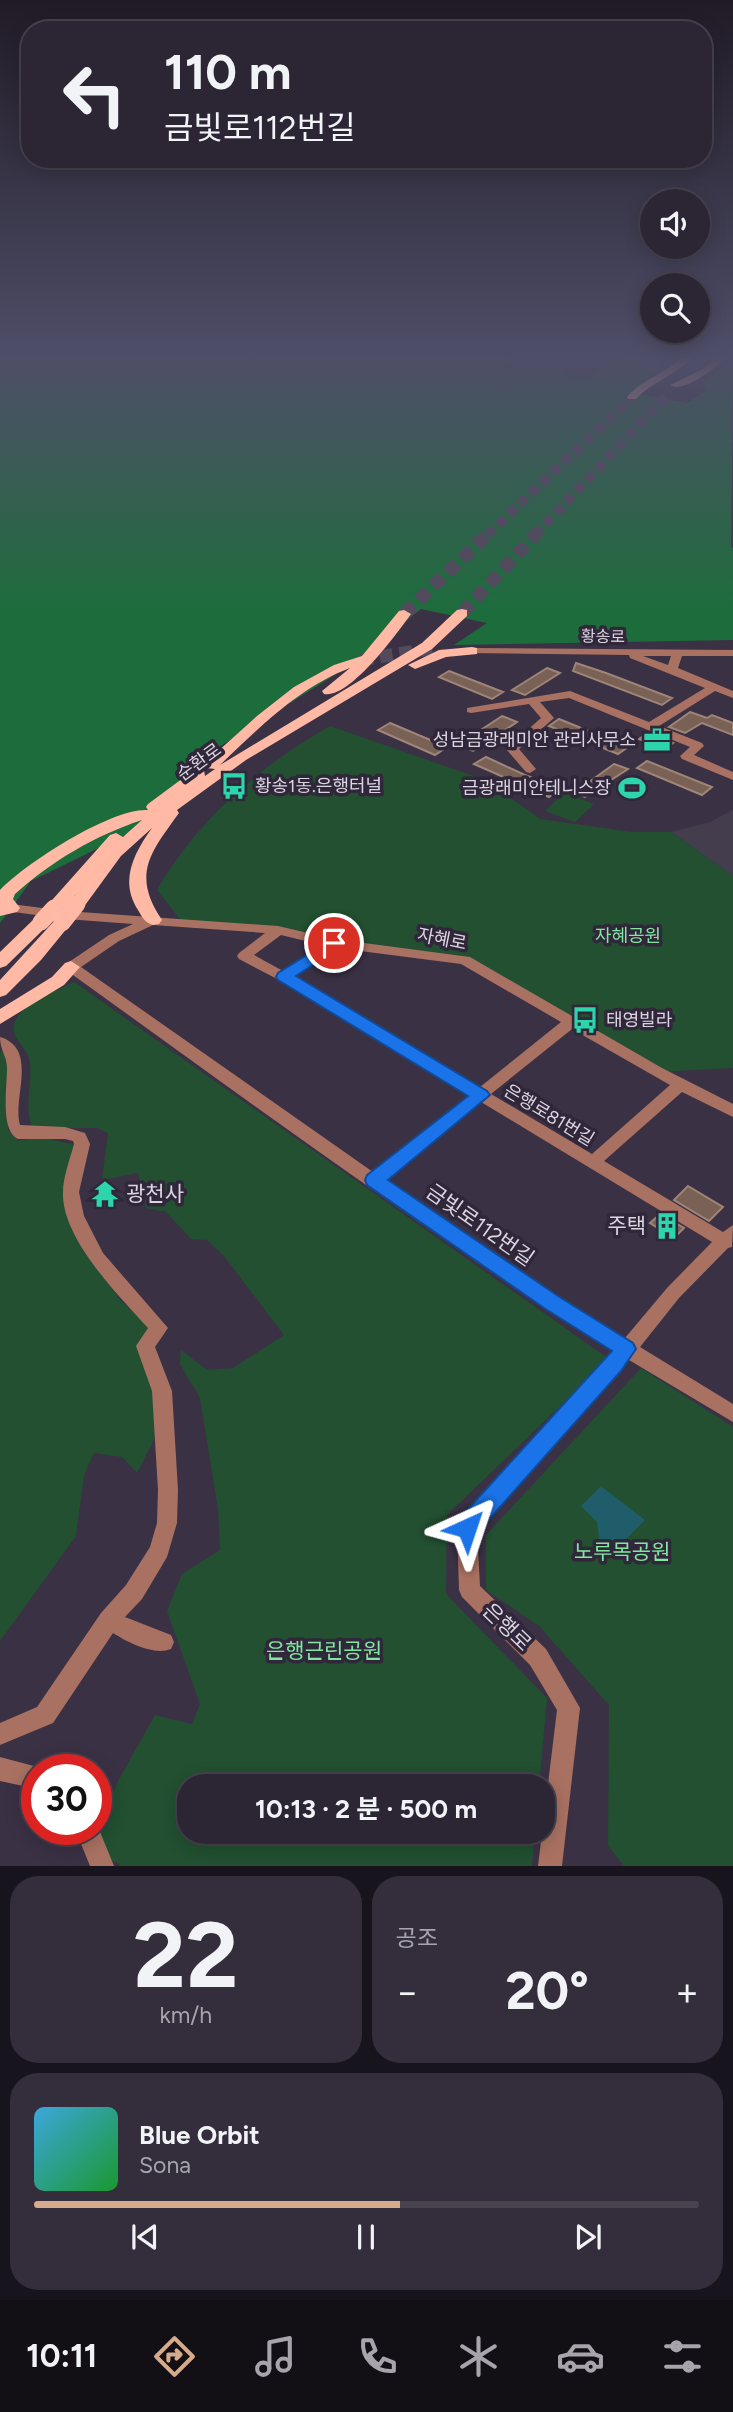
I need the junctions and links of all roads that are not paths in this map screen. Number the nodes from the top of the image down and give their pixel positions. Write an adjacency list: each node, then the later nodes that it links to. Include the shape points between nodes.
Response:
1 (462, 613): 15 (main road, 순환로, via 427,646)
2 (404, 614): 16 (main road, 순환로, via 375,653 345,680)
3 (435, 648): 4 (main road)
4 (472, 651): 5 (street, 황송로); 15 (main road, via 424,660)
5 (625, 652): 6 (street, 황송로); 9 (street)
6 (677, 653): 7 (street, 황송로); 9 (street)
7 (733, 653)
8 (360, 660): 16 (main road, via 310,683)
9 (671, 670): 10 (street)
10 (714, 687): 11 (street); 14 (street)
11 (733, 695)
12 (533, 701): 13 (street); 14 (street, via 570,694); 17 (street, via 548,718 512,749)
13 (471, 710)
14 (650, 726): 18 (street, via 698,747 686,756)
15 (241, 757): 19 (main road, 순환로)
16 (211, 765): 20 (main road, 순환로)
17 (530, 769)
18 (733, 776)
19 (181, 801): 22 (main road, 순환로, bridge, via 128,840 77,904); 23 (main road, via 155,834 137,872 138,898)
20 (145, 814): 21 (main road, via 108,825 39,863 4,895); 22 (main road, 순환로, via 97,856)
21 (6, 909): 23 (street, 자혜로)
22 (58, 915): 26 (main road, 순환로, bridge, via 41,922); 29 (main road, 순환로, via 35,956)
23 (153, 920): 24 (street, 자혜로); 27 (street, via 114,938)
24 (278, 930): 25 (street, 자혜로); 28 (street, 은행로81번길, via 244,956)
25 (334, 943): 28 (street); 31 (street, 자혜로, via 465,960)
26 (0, 962)
27 (71, 967): 30 (main road, via 58,981); 37 (street, 금빛로112번길)
28 (284, 977): 34 (street, 은행로81번길)
29 (0, 991)
30 (0, 1018)
31 (571, 1022): 33 (street, 자혜로); 34 (street)
32 (0, 1042): 41 (street, via 13,1056 15,1079 7,1122 12,1131 79,1137 82,1144 71,1192 75,1216 97,1258 159,1328 145,1346 162,1391 167,1523 160,1550 134,1592)
33 (681, 1084): 35 (street, 자혜로); 36 (street)
34 (481, 1095): 36 (street, 은행로81번길); 37 (street)
35 (733, 1111)
36 (592, 1163): 38 (street, 은행로81번길)
37 (374, 1180): 39 (street, 금빛로112번길)
38 (729, 1237): 39 (street, 은행로)
39 (625, 1349): 40 (street, 금빛로112번길); 48 (street, 은행로, via 467,1528 470,1590 538,1657 569,1707)
40 (733, 1414)
41 (109, 1620): 42 (street); 43 (street, via 45,1715)
42 (163, 1642)
43 (0, 1734)
44 (0, 1769): 45 (street)
45 (21, 1774)
46 (93, 1845): 47 (street)
47 (102, 1866)
48 (550, 1866)

